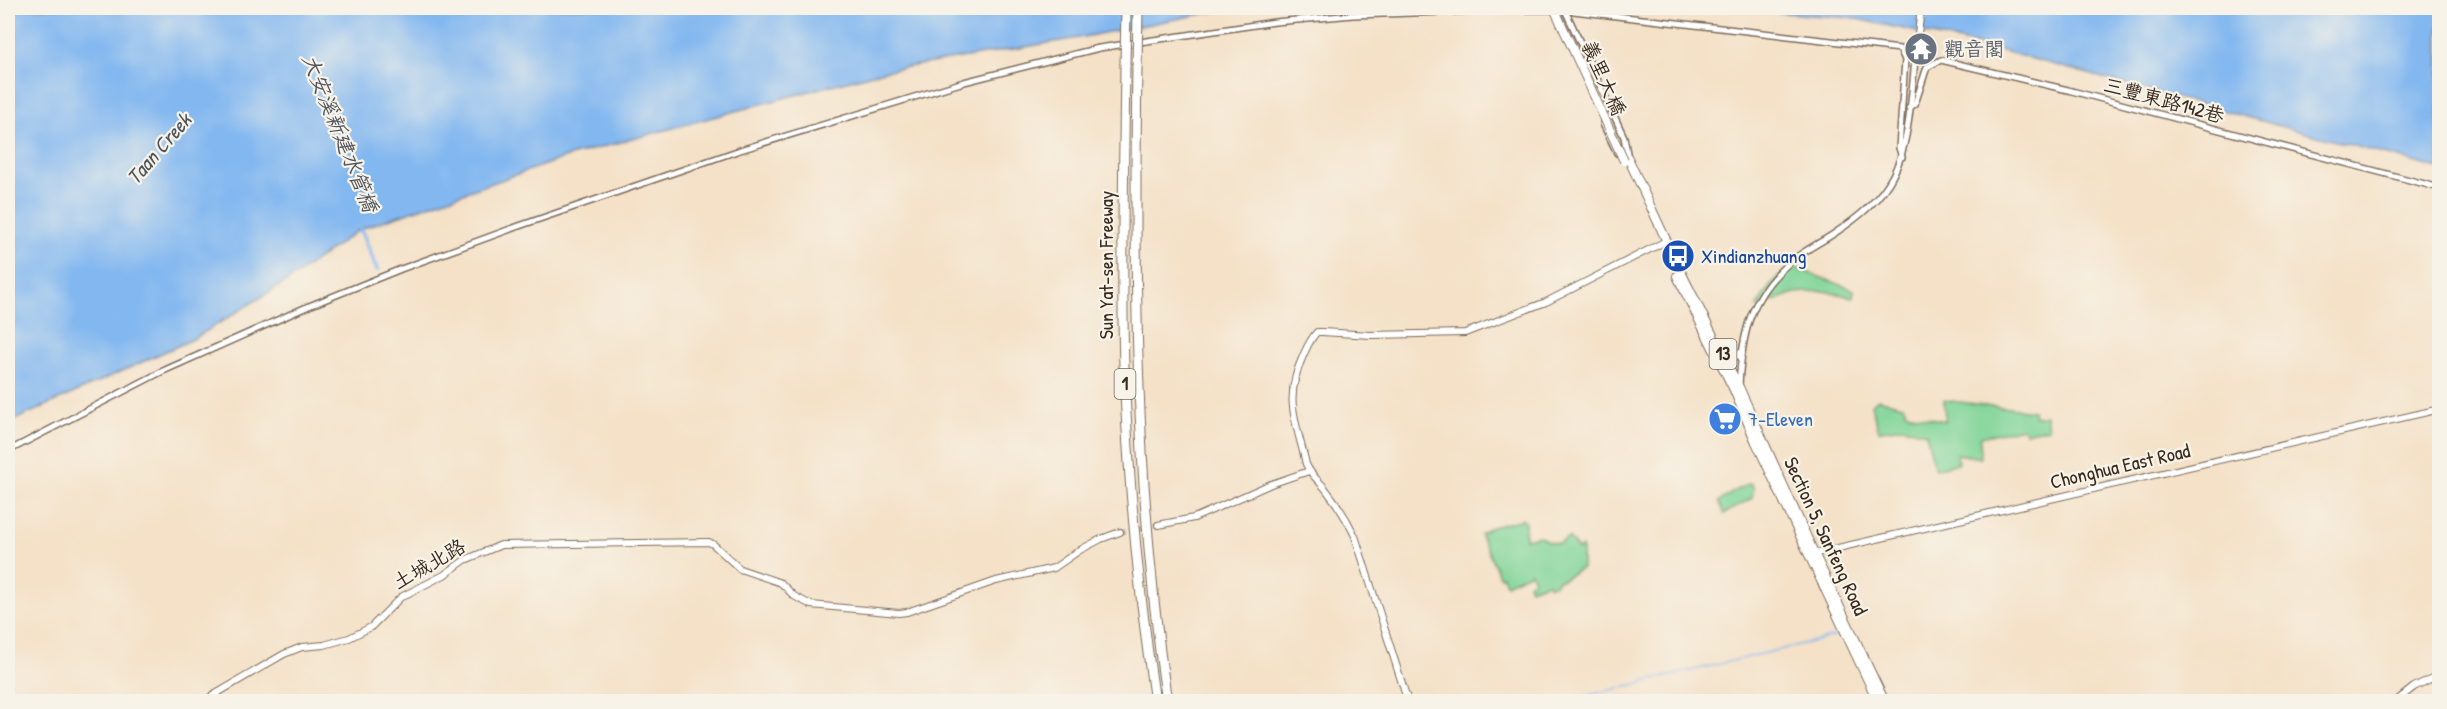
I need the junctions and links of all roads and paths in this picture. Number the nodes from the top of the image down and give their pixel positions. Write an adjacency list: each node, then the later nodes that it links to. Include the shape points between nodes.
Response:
1 (1126, 8): 22 (highway, Sun Yat-sen Freeway / 1, bridge, via 1123,291 1129,464)
2 (1138, 8): 23 (highway, Sun Yat-sen Freeway / 1, bridge, via 1135,293 1140,439 1146,536)
3 (1921, 8): 5 (street)
4 (1558, 9): 7 (street, via 1900,49 1905,60 1899,148); 8 (main road, 義里大橋 / 13, bridge); 15 (street, via 1353,15 1275,22 1099,48 964,82 740,150 401,269 163,371)
5 (1916, 51): 6 (street)
6 (1909, 108): 7 (street); 9 (street, 三豐東路142巷, via 1915,104 1927,67 1941,60)
7 (1902, 157): 12 (street, via 1872,205 1790,262 1773,279 1755,305)
8 (1626, 160): 10 (main road, Section 5, Sanfeng Road / 13)
9 (2439, 188)
10 (1664, 243): 11 (main road, Section 5, Sanfeng Road / 13); 13 (main road, Section 5, Sanfeng Road / 13); 16 (street, via 1546,302 1465,333 1317,332 1291,389)
11 (1722, 353): 12 (main road); 13 (main road, Section 5, Sanfeng Road / 13)
12 (1741, 354): 13 (street)
13 (1737, 388): 19 (main road, Section 5, Sanfeng Road / 13)
14 (2439, 409): 19 (street, Chonghua East Road)
15 (8, 450)
16 (1309, 471): 17 (street, via 1194,518); 24 (street, via 1354,536)
17 (1158, 525)
18 (1120, 532): 21 (street, 土城北路, via 1054,568 996,581 898,613 811,605 781,583 740,569 714,545 501,545 465,560 401,597 371,627 324,645 302,646)
19 (1811, 554): 25 (main road, Section 5, Sanfeng Road / 13); 26 (main road, Section 5, Sanfeng Road / 13)
20 (2439, 674): 27 (street)
21 (202, 702)
22 (1155, 702)
23 (1167, 702)
24 (1408, 702)
25 (1878, 702)
26 (1885, 702)
27 (2395, 702)

